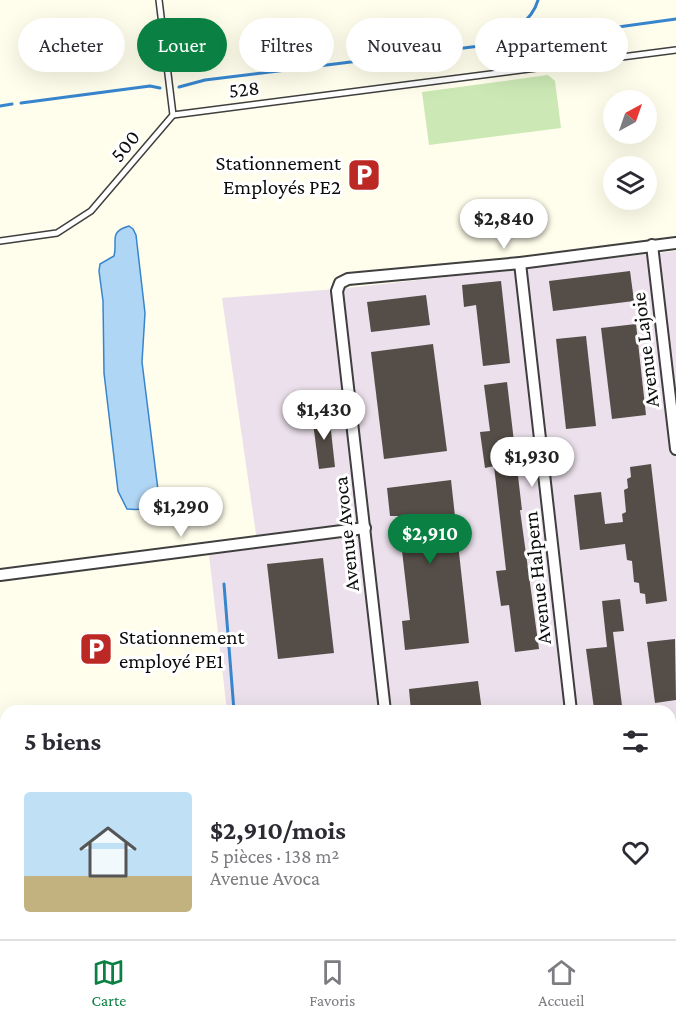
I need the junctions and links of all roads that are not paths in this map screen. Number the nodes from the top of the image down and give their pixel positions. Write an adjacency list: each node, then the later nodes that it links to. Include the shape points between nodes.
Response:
1 (159, 0): 3 (lane)
2 (676, 50): 3 (lane, 528)
3 (173, 115): 4 (lane, 500, via 91,211 57,233)
4 (0, 240)
5 (676, 243): 6 (street)
6 (652, 245): 7 (street); 8 (street, Avenue Lajoie)
7 (520, 263): 9 (street, Avenue Avoca, via 348,279 340,283 337,291); 12 (street, Avenue Halpern)
8 (676, 449)
9 (365, 528): 10 (street); 11 (street, Avenue Avoca)
10 (0, 575)
11 (384, 705)
12 (570, 705)

